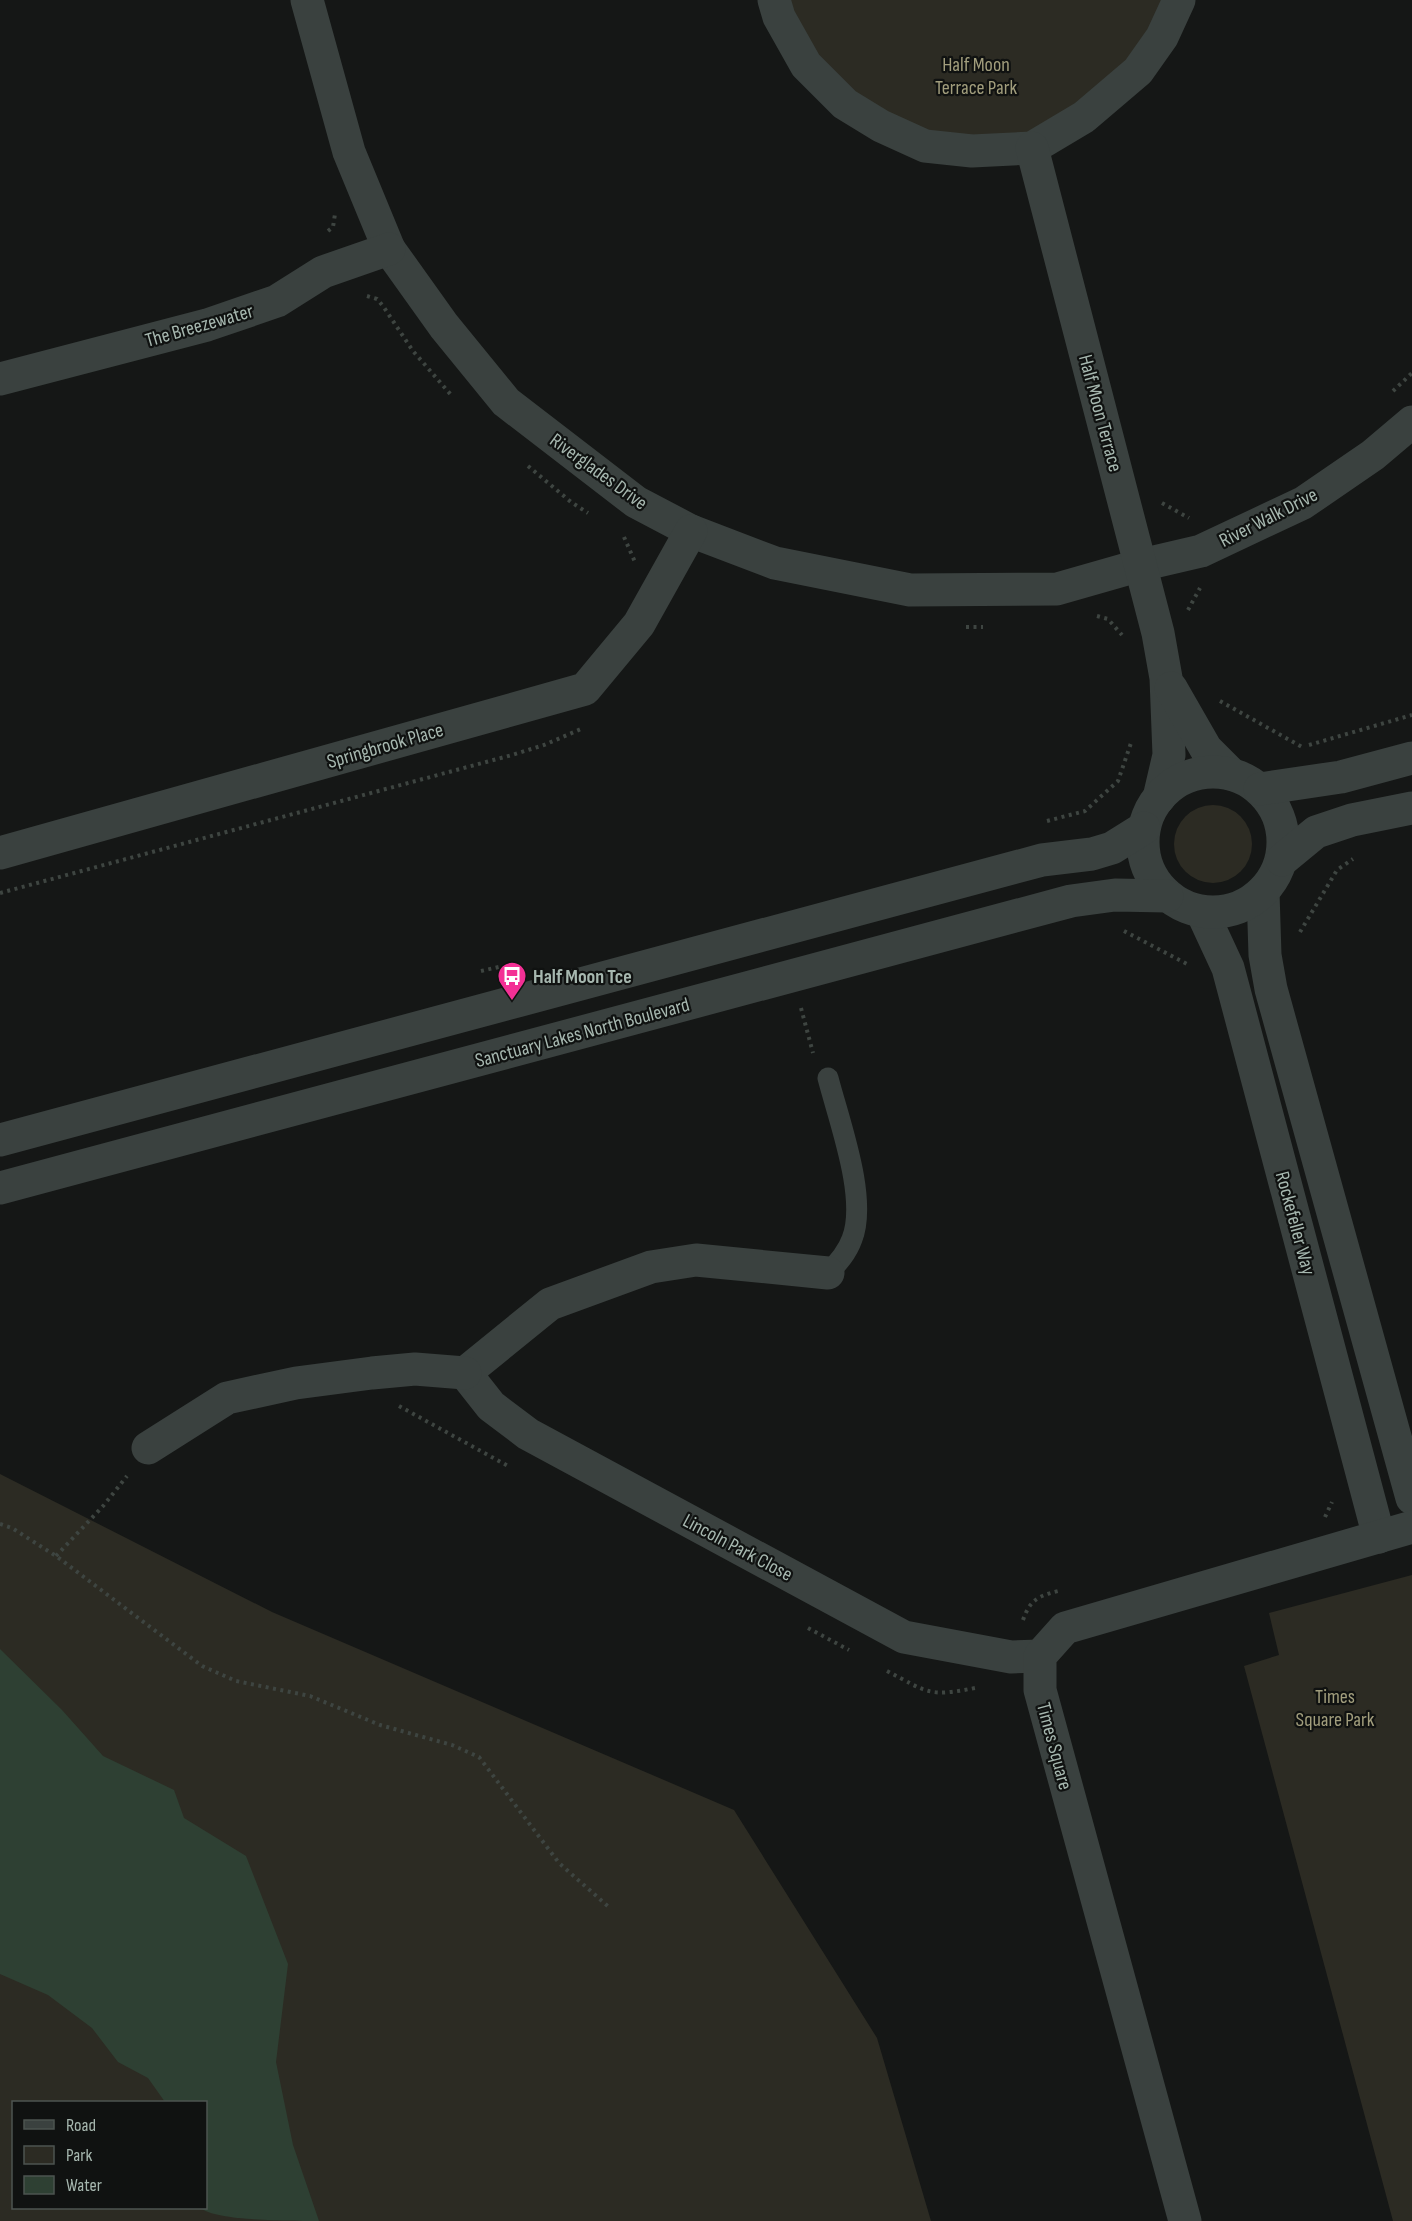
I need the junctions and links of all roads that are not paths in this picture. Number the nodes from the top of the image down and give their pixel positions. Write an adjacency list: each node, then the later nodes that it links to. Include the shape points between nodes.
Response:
1 (307, 0): 5 (street, Riverglades Drive, via 349,152)
2 (774, 0): 4 (street, via 779,17 806,65 845,104 881,126 925,146 972,151)
3 (1179, 0): 4 (street, via 1162,37 1138,71 1084,117)
4 (1032, 148): 9 (street, Half Moon Terrace)
5 (389, 249): 6 (street, The Breezewater, via 323,272 276,302 217,322); 8 (street, Riverglades Drive, via 444,326 506,402 636,502)
6 (0, 379)
7 (1412, 422): 9 (street, River Walk Drive, via 1373,455 1303,503 1202,551)
8 (692, 531): 9 (street, Riverglades Drive, via 775,563 910,590 1057,589); 17 (street, Springbrook Place, via 639,624 585,689)
9 (1141, 565): 10 (street, Half Moon Terrace)
10 (1176, 717): 12 (street, Half Moon Terrace); 14 (street, Half Moon Terrace)
11 (1412, 758): 13 (street, via 1341,777)
12 (1231, 774): 13 (street); 14 (street, via 1192,775 1173,784)
13 (1260, 789): 18 (street, via 1281,821)
14 (1159, 798): 16 (street)
15 (1412, 808): 18 (street, via 1352,820 1317,832)
16 (1144, 828): 20 (street, via 1146,865); 23 (street, via 1112,848 1092,854 1042,860)
17 (0, 853)
18 (1282, 860): 19 (street)
19 (1263, 892): 21 (street, via 1229,911); 28 (street, Rockefeller Way, via 1265,955 1271,989)
20 (1167, 896): 21 (street); 24 (street, Sanctuary Lakes North Boulevard, via 1115,895 1071,901)
21 (1202, 912): 30 (street, Rockefeller Way, via 1228,968)
22 (828, 1078): 25 (lane, via 858,1199 853,1238)
23 (0, 1140)
24 (0, 1188)
25 (828, 1273): 26 (street, via 696,1260 651,1266 550,1304)
26 (465, 1373): 27 (street, via 415,1369 372,1373 296,1383 227,1398); 31 (street, Lincoln Park Close, via 491,1406 528,1434 904,1637)
27 (148, 1448)
28 (1412, 1498)
29 (1412, 1527): 30 (street)
30 (1379, 1537): 31 (street, via 1065,1628)
31 (1025, 1656): 32 (street, Times Square, via 1040,1690)
32 (1185, 2221)

